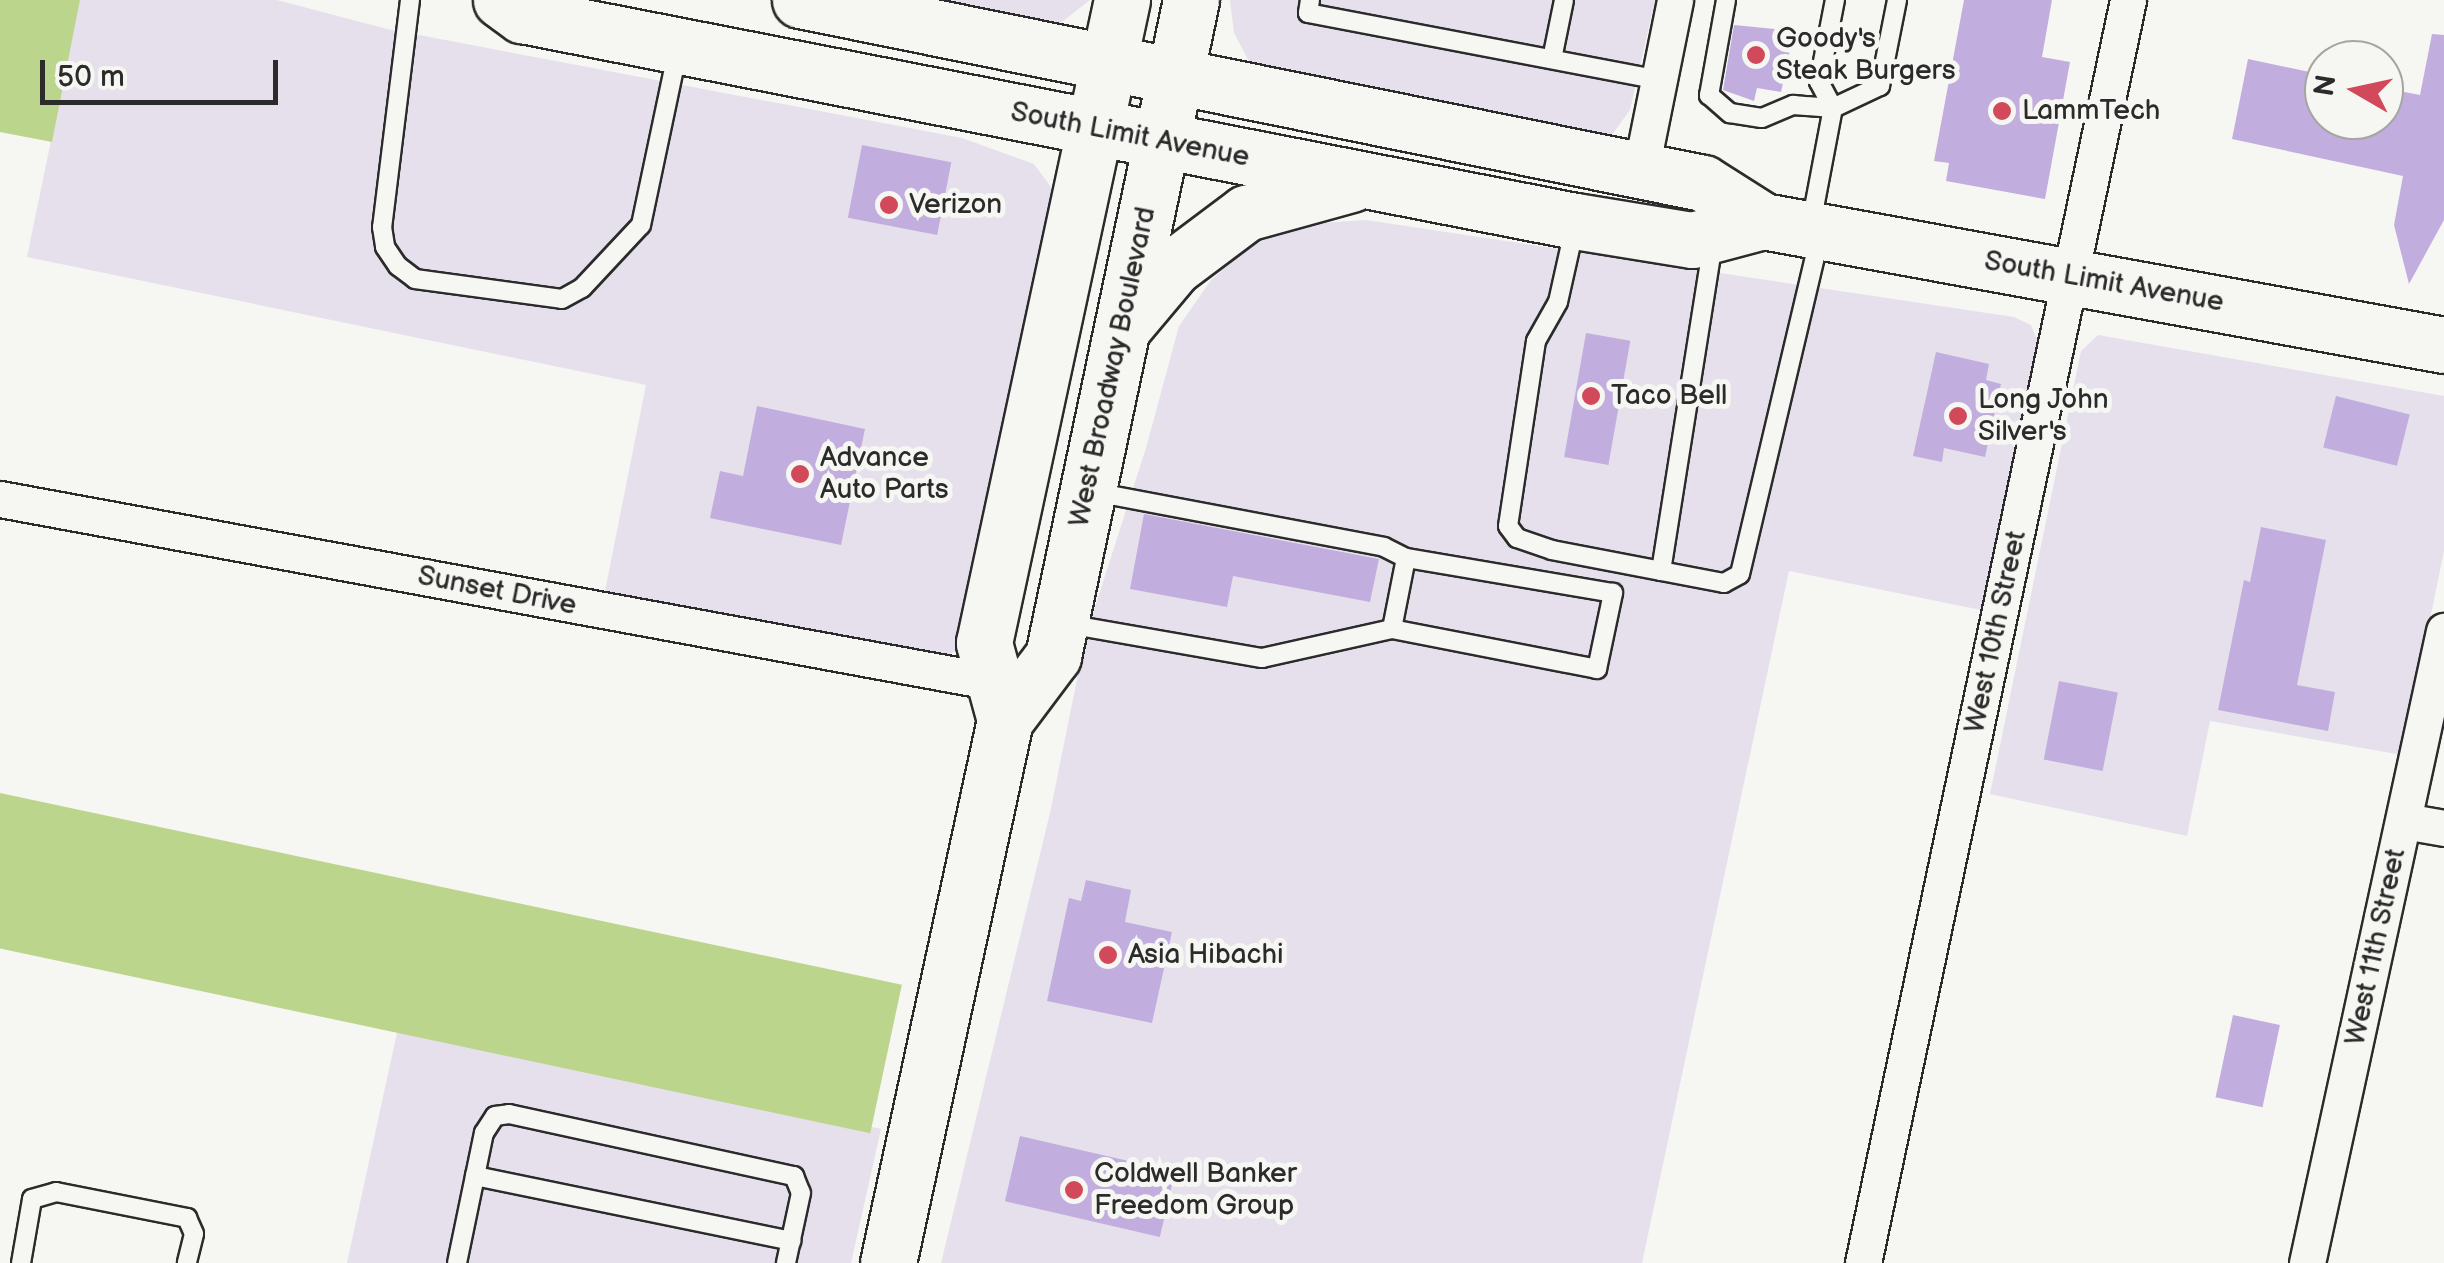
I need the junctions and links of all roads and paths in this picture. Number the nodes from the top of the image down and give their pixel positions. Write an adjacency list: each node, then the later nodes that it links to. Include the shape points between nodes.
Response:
1 (410, 0): 13 (lane, via 382,228 385,247 416,279 562,298 582,288 641,225)
2 (501, 0): 13 (highway, South Limit Avenue, via 522,16)
3 (800, 0): 15 (highway, South Limit Avenue)
4 (1122, 0): 15 (highway, West Broadway Boulevard)
5 (1190, 0): 16 (highway, West Broadway Boulevard)
6 (1310, 0): 14 (lane, via 1308,13)
7 (1564, 0): 14 (lane)
8 (1675, 0): 17 (street)
9 (1726, 0): 18 (lane, via 1709,88 1715,104 1762,118 1793,105)
10 (1834, 0): 18 (lane, via 1819,82)
11 (1897, 0): 18 (lane, via 1880,86)
12 (2128, 0): 25 (street, West 10th Street)
13 (679, 44): 19 (highway, South Limit Avenue)
14 (1552, 60): 17 (lane)
15 (1107, 65): 16 (highway, South Limit Avenue); 19 (highway, West Broadway Boulevard)
16 (1173, 78): 20 (highway, West Broadway Boulevard); 21 (highway, South Limit Avenue)
17 (1658, 80): 21 (street)
18 (1833, 108): 24 (lane)
19 (1093, 129): 20 (highway, South Limit Avenue); 35 (highway, West Broadway Boulevard, via 984,643)
20 (1160, 142): 22 (highway, South Limit Avenue); 26 (highway, West Broadway Boulevard)
21 (1641, 169): 24 (highway, South Limit Avenue, via 1703,182)
22 (1366, 181): 23 (highway, South Limit Avenue); 26 (highway, via 1246,213 1174,267)
23 (1576, 221): 24 (highway, South Limit Avenue, via 1692,240); 31 (lane, via 1566,278 1536,341 1508,526 1517,538 1552,550)
24 (1777, 229): 25 (highway, South Limit Avenue); 31 (lane); 31 (lane, via 1740,574 1724,583)
25 (2070, 276): 27 (highway, South Limit Avenue); 45 (street, West 10th Street)
26 (1120, 330): 28 (highway, West Broadway Boulevard)
27 (2444, 346)
28 (1088, 491): 30 (lane, via 1384,547); 32 (highway, West Broadway Boulevard)
29 (0, 499): 35 (street, Sunset Drive)
30 (1406, 558): 33 (lane); 33 (lane, via 1613,593 1598,668)
31 (1660, 570)
32 (1062, 622): 33 (lane, via 1262,658); 35 (highway, West Broadway Boulevard, via 1054,656)
33 (1392, 629)
34 (2444, 631): 36 (street, West 11th Street)
35 (999, 701): 44 (highway, West Broadway Boulevard)
36 (2404, 820): 37 (street); 46 (street, West 11th Street)
37 (2444, 828)
38 (475, 1176): 39 (lane); 39 (lane, via 487,1124 509,1114 794,1176 801,1194); 42 (lane)
39 (791, 1241): 43 (lane)
40 (21, 1263): 41 (lane, via 32,1199 56,1192 186,1218 194,1234)
41 (187, 1263)
42 (456, 1263)
43 (786, 1263)
44 (888, 1263)
45 (1863, 1263)
46 (2307, 1263)

